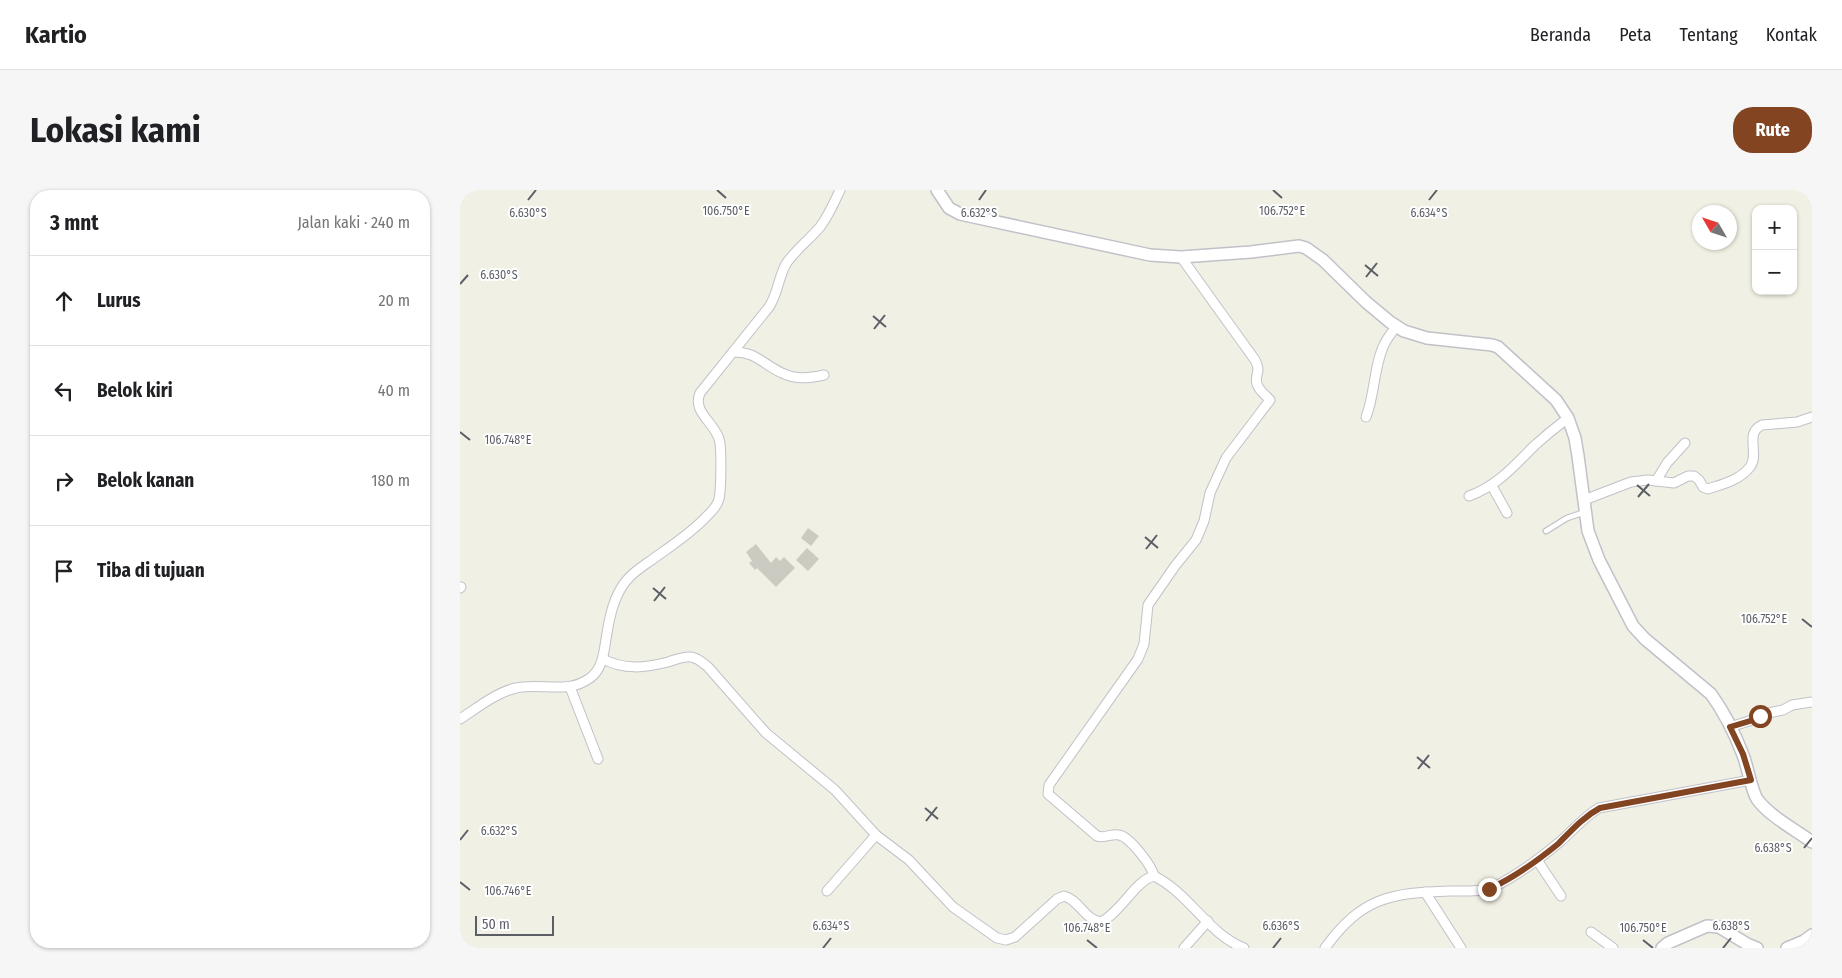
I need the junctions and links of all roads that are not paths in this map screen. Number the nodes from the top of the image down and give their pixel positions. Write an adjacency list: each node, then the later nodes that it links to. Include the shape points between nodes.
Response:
1 (840, 190): 5 (street, via 831,212 786,264 769,307)
2 (936, 190): 3 (street, via 949,208 960,214 1140,253)
3 (1181, 257): 4 (street, via 1292,246 1306,248); 28 (street, via 1255,360 1259,367 1257,384 1270,400 1226,458 1210,493 1196,540 1148,605 1144,644 1138,659 1048,790 1048,794 1097,836 1118,834 1125,838 1146,860)
4 (1396, 327): 7 (street, via 1380,354); 9 (street, via 1427,338 1498,347 1556,400)
5 (733, 352): 6 (street, via 749,353 782,374 798,378); 18 (street, via 700,393 697,402 721,444 718,501 690,532 622,586 610,617)
6 (824, 375)
7 (1366, 417)
8 (1812, 417): 11 (street, via 1758,427 1753,434 1752,463 1736,479 1708,489 1694,476 1674,483)
9 (1568, 418): 12 (street); 14 (street, via 1575,438)
10 (1685, 443): 11 (street)
11 (1656, 481): 14 (street, via 1631,482)
12 (1492, 486): 13 (street); 16 (street)
13 (1469, 496)
14 (1584, 500): 15 (street)
15 (1586, 512): 17 (lane, via 1567,518); 22 (street, via 1588,531 1599,560 1633,626 1711,694)
16 (1507, 513)
17 (1546, 531)
18 (603, 659): 19 (street, via 590,678); 25 (street, via 628,668 689,656 699,660 766,733 835,790)
19 (570, 687): 21 (street, via 517,688); 23 (street)
20 (1812, 702): 22 (street, via 1792,705)
21 (460, 718)
22 (1730, 727): 24 (street)
23 (598, 759)
24 (1751, 780): 26 (street, via 1758,800); 27 (street, via 1600,808)
25 (876, 835): 28 (street, via 909,860 953,907 1001,940 1015,937 1064,896 1101,922); 29 (street)
26 (1812, 842)
27 (1537, 860): 30 (street, via 1489,889); 31 (street)
28 (1154, 876): 32 (street, via 1175,890)
29 (827, 890)
30 (1425, 892): 37 (street, via 1394,896 1369,905 1344,923); 38 (street)
31 (1561, 896)
32 (1208, 921): 35 (street); 36 (street, via 1228,940)
33 (1591, 932): 39 (street)
34 (1812, 935): 42 (street)
35 (1184, 948)
36 (1244, 948)
37 (1326, 948)
38 (1461, 948)
39 (1613, 948)
40 (1662, 948): 41 (street, via 1707,926 1719,928)
41 (1757, 948)
42 (1787, 948)

